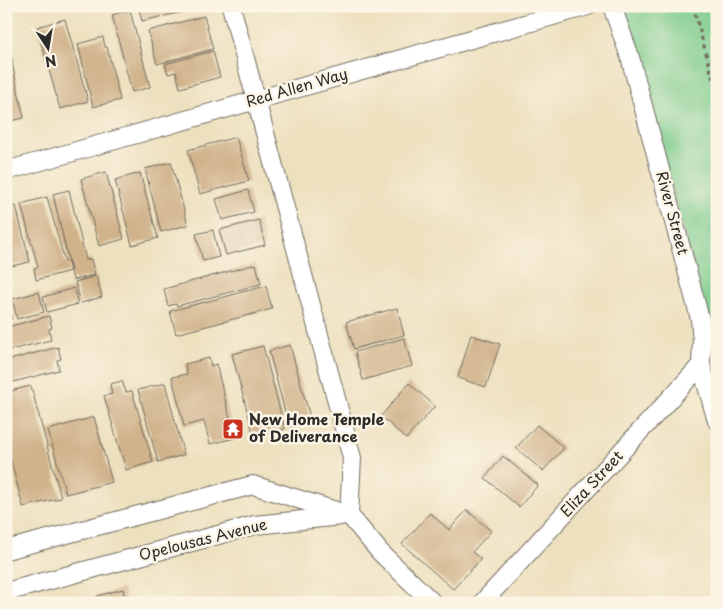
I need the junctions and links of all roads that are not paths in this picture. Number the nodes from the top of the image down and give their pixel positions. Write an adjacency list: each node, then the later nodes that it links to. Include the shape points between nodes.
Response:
1 (231, 6): 4 (street)
2 (588, 6): 4 (street, Red Allen Way)
3 (612, 6): 6 (street, River Street, via 630,57 700,319)
4 (256, 100): 5 (street, Red Allen Way); 8 (street, via 352,458)
5 (6, 171)
6 (701, 366): 7 (street, River Street); 12 (street, Eliza Street)
7 (717, 422)
8 (349, 515): 9 (street, via 253,486); 10 (street, Opelousas Avenue, via 255,525); 11 (street, via 380,552)
9 (6, 550)
10 (6, 592)
11 (433, 603)
12 (482, 603)

